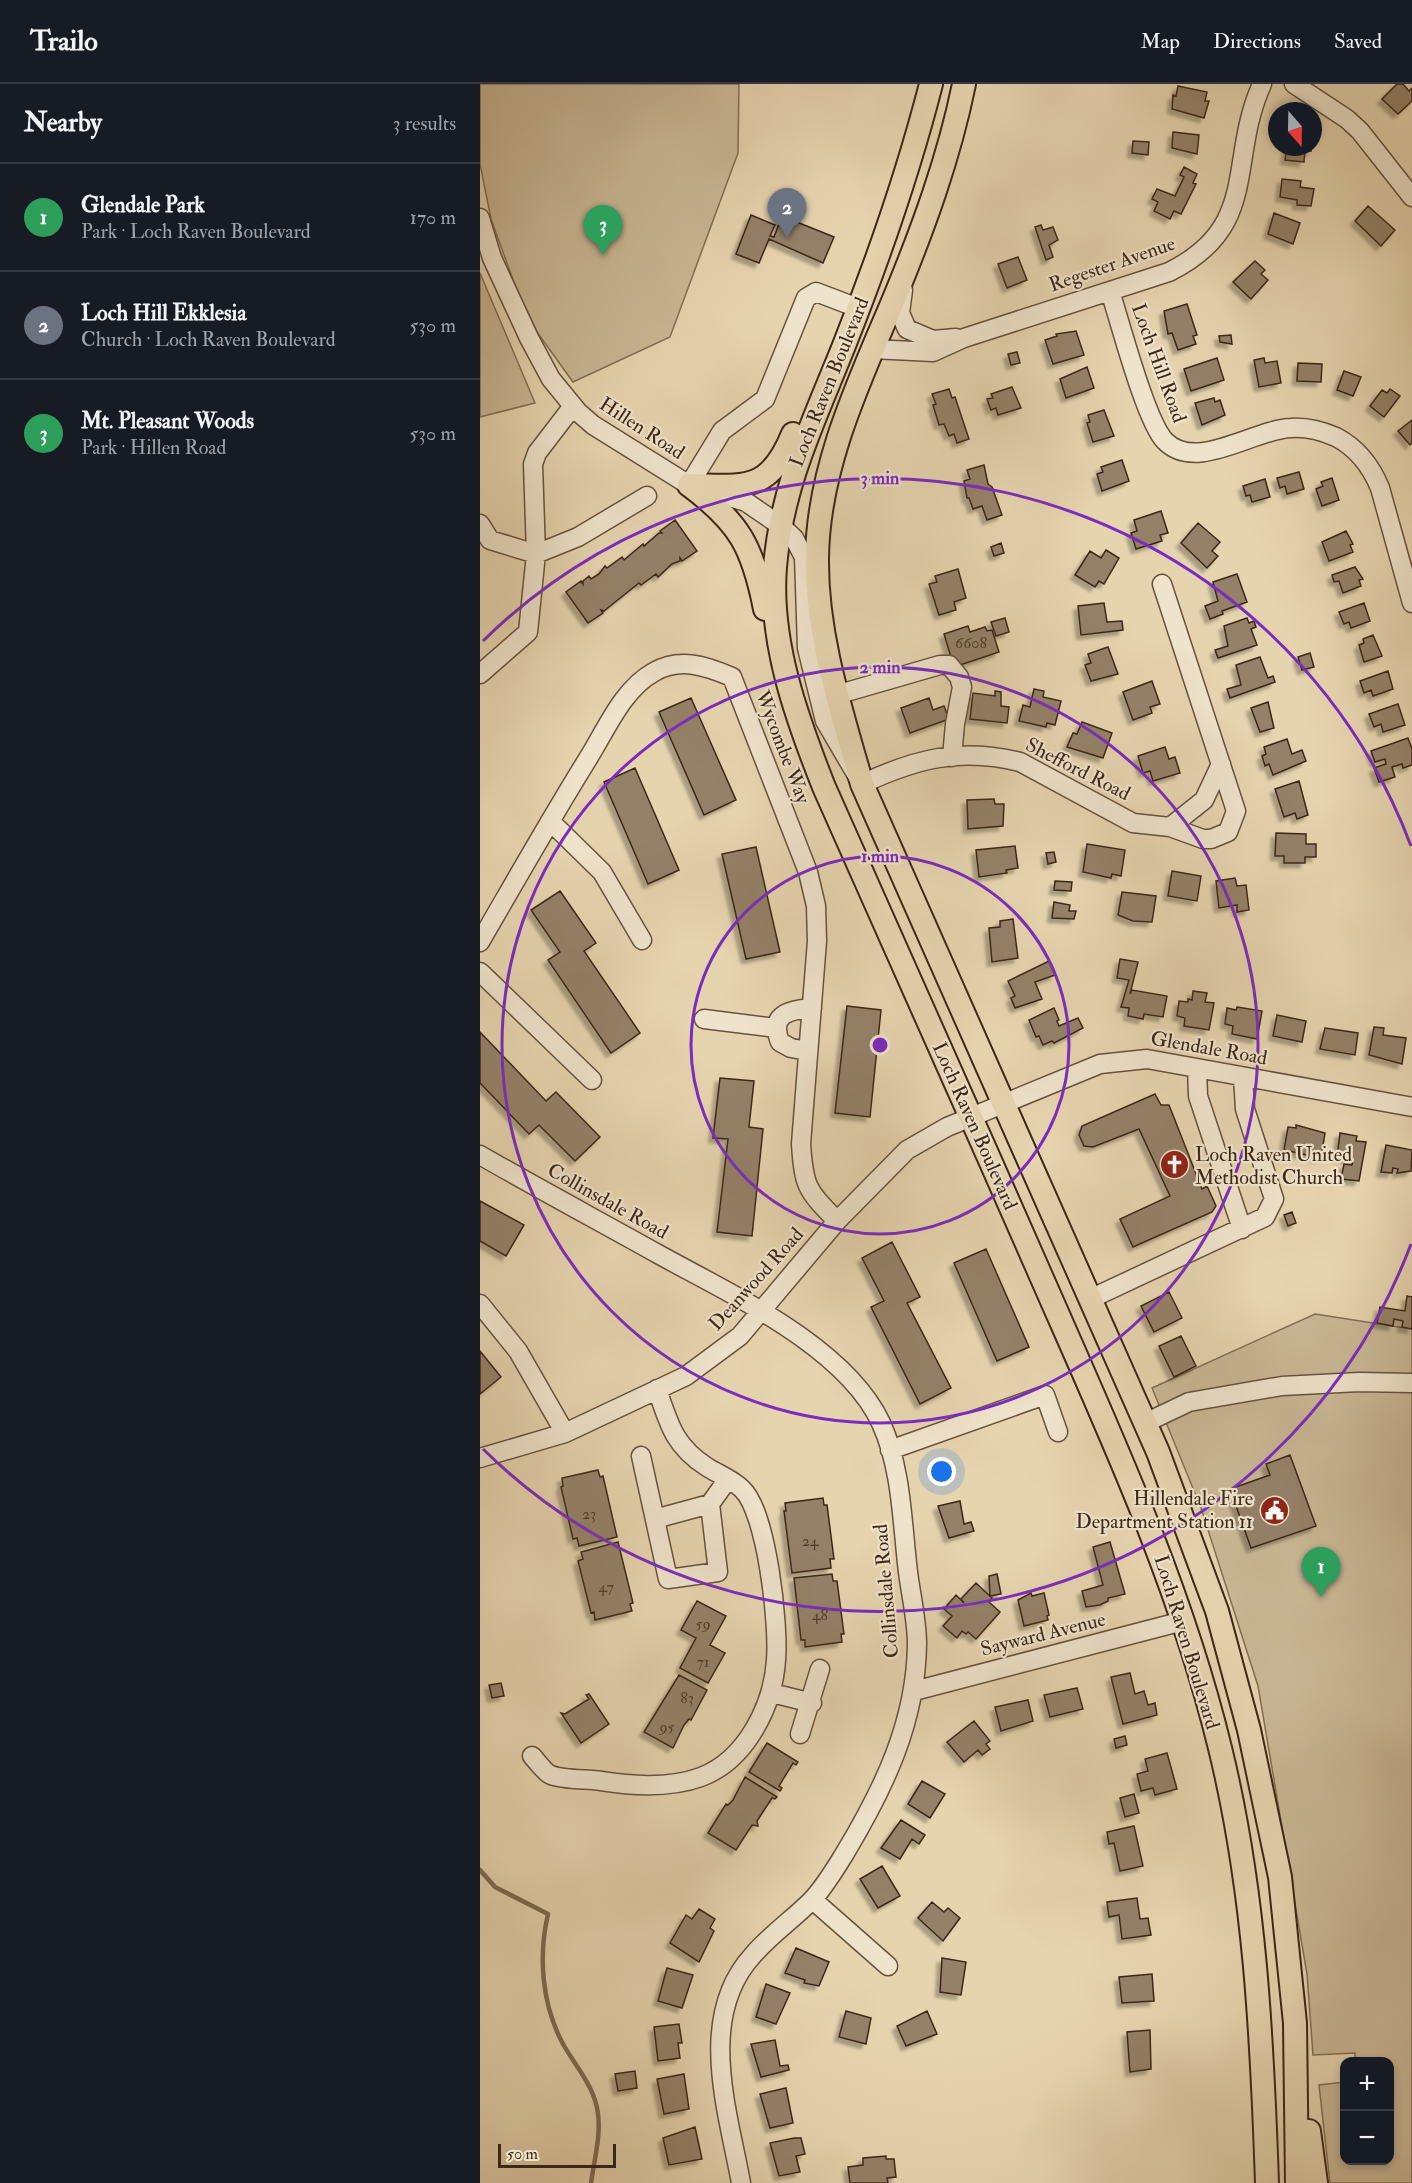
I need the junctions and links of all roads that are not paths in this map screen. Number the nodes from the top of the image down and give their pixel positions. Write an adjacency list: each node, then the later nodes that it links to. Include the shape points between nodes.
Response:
1 (931, 84): 5 (main road, Loch Raven Boulevard)
2 (964, 84): 8 (main road, Loch Raven Boulevard, via 941,175)
3 (1262, 84): 9 (street, Regester Avenue, via 1245,136 1232,212 1222,231 1190,262)
4 (1293, 84): 6 (street, via 1360,130)
5 (911, 162): 10 (main road, Loch Raven Boulevard); 13 (main road, via 920,195 870,322)
6 (1412, 197)
7 (480, 218): 14 (street, Hillen Road, via 492,258 515,310 551,379)
8 (905, 271): 11 (street, Regester Avenue, via 900,313 907,329 933,340); 13 (main road, Loch Raven Boulevard)
9 (1110, 291): 11 (street, Regester Avenue); 21 (street, Loch Hill Road, via 1149,412 1163,440 1186,453 1208,452 1291,428 1332,436 1358,454 1375,475)
10 (858, 308): 12 (main road, Loch Raven Boulevard); 15 (street, via 816,292 806,298 765,399 722,431)
11 (964, 338): 13 (street, Regester Avenue, via 933,352)
12 (844, 345): 15 (main road, via 813,387 783,458 767,475 755,483 737,486); 18 (main road, Loch Raven Boulevard, via 812,417 793,473)
13 (872, 349): 24 (main road, Loch Raven Boulevard, via 833,453 820,516 819,601)
14 (573, 406): 15 (street, Hillen Road, via 592,425); 19 (street, via 533,464)
15 (688, 484): 18 (street, Hillen Road, via 746,502); 23 (main road, via 728,517 744,540)
16 (647, 496): 19 (street, via 578,537)
17 (480, 524): 19 (street, via 490,540)
18 (782, 525): 23 (main road, Loch Raven Boulevard, via 775,597); 27 (street, via 804,557 807,648 825,721)
19 (536, 554): 22 (street, via 528,632)
20 (1162, 584): 26 (street, Shefford Road)
21 (1412, 603)
22 (480, 674)
23 (786, 675): 42 (main road, Loch Raven Boulevard, via 824,787)
24 (836, 695): 25 (street, via 949,665 962,687); 27 (main road, Loch Raven Boulevard)
25 (952, 757): 27 (street, Shefford Road, via 903,765); 29 (street, Shefford Road, via 1000,757 1020,762 1133,823)
26 (1221, 764): 29 (street, via 1204,800); 29 (street, Shefford Road, via 1236,811 1228,832 1211,839 1193,837)
27 (862, 784): 40 (main road, Loch Raven Boulevard)
28 (550, 821): 30 (street, via 602,872); 31 (street, Wycombe Way); 33 (street, Wycombe Way, via 631,688 665,667 684,663 702,665 732,677 813,891 817,941)
29 (1170, 827)
30 (642, 940)
31 (480, 942)
32 (480, 972): 39 (street)
33 (812, 1008): 35 (street, via 792,1010 783,1015); 36 (street, Wycombe Way)
34 (704, 1019): 35 (street)
35 (776, 1028): 36 (street, via 780,1042)
36 (808, 1051): 44 (street, Wycombe Way, via 801,1144 803,1175 812,1195)
37 (1197, 1068): 38 (street, Glendale Road); 40 (street, Glendale Road, via 1147,1059 1114,1060); 45 (street, via 1198,1096)
38 (1243, 1077): 41 (street, Glendale Road); 45 (street, via 1245,1109 1274,1199 1265,1218)
39 (592, 1080)
40 (1005, 1103): 42 (street, Deanwood Road); 46 (main road, Loch Raven Boulevard)
41 (1412, 1107)
42 (970, 1116): 44 (street, Deanwood Road, via 907,1150); 54 (main road, Loch Raven Boulevard)
43 (480, 1155): 48 (street, Collinsdale Road)
44 (837, 1221): 48 (street, Deanwood Road)
45 (1242, 1229): 46 (street)
46 (1090, 1299): 51 (main road, Loch Raven Boulevard)
47 (480, 1304): 52 (street, via 518,1351)
48 (762, 1311): 50 (street, Deanwood Road, via 740,1336 710,1360); 55 (street, Collinsdale Road, via 847,1375 880,1422)
49 (1412, 1383): 51 (street, via 1282,1386 1189,1402)
50 (657, 1389): 52 (street, Deanwood Road); 59 (street, via 683,1448)
51 (1145, 1423): 56 (main road, Loch Raven Boulevard)
52 (565, 1432): 58 (street, Deanwood Road)
53 (1058, 1432): 55 (street, via 1045,1395)
54 (1117, 1447): 56 (main road); 63 (main road, Loch Raven Boulevard)
55 (890, 1450): 65 (street, Collinsdale Road, via 917,1641)
56 (1158, 1452): 62 (main road, Loch Raven Boulevard)
57 (641, 1456): 61 (street)
58 (480, 1458)
59 (728, 1479): 60 (street); 66 (street, via 752,1502 763,1537 777,1659)
60 (710, 1504): 61 (street); 61 (street, via 718,1572 668,1578)
61 (655, 1519)
62 (1217, 1611): 63 (main road); 72 (main road, Loch Raven Boulevard, via 1275,1849)
63 (1184, 1621): 65 (street, Sayward Avenue); 74 (main road, Loch Raven Boulevard, via 1220,1750 1246,1880 1260,2011)
64 (820, 1669): 67 (street)
65 (914, 1690): 70 (street, Collinsdale Road, via 904,1734 888,1774)
66 (772, 1693): 67 (street); 69 (street, via 760,1720 741,1747 720,1767 701,1777 654,1784 611,1783 550,1775)
67 (812, 1703): 68 (street)
68 (800, 1734)
69 (532, 1756)
70 (813, 1900): 71 (street); 73 (street, Collinsdale Road, via 749,1959 725,2006 720,2050)
71 (888, 1966)
72 (1296, 2023): 75 (main road, Loch Raven Boulevard); 76 (main road)
73 (741, 2183)
74 (1267, 2183)
75 (1297, 2183)
76 (1316, 2183)

